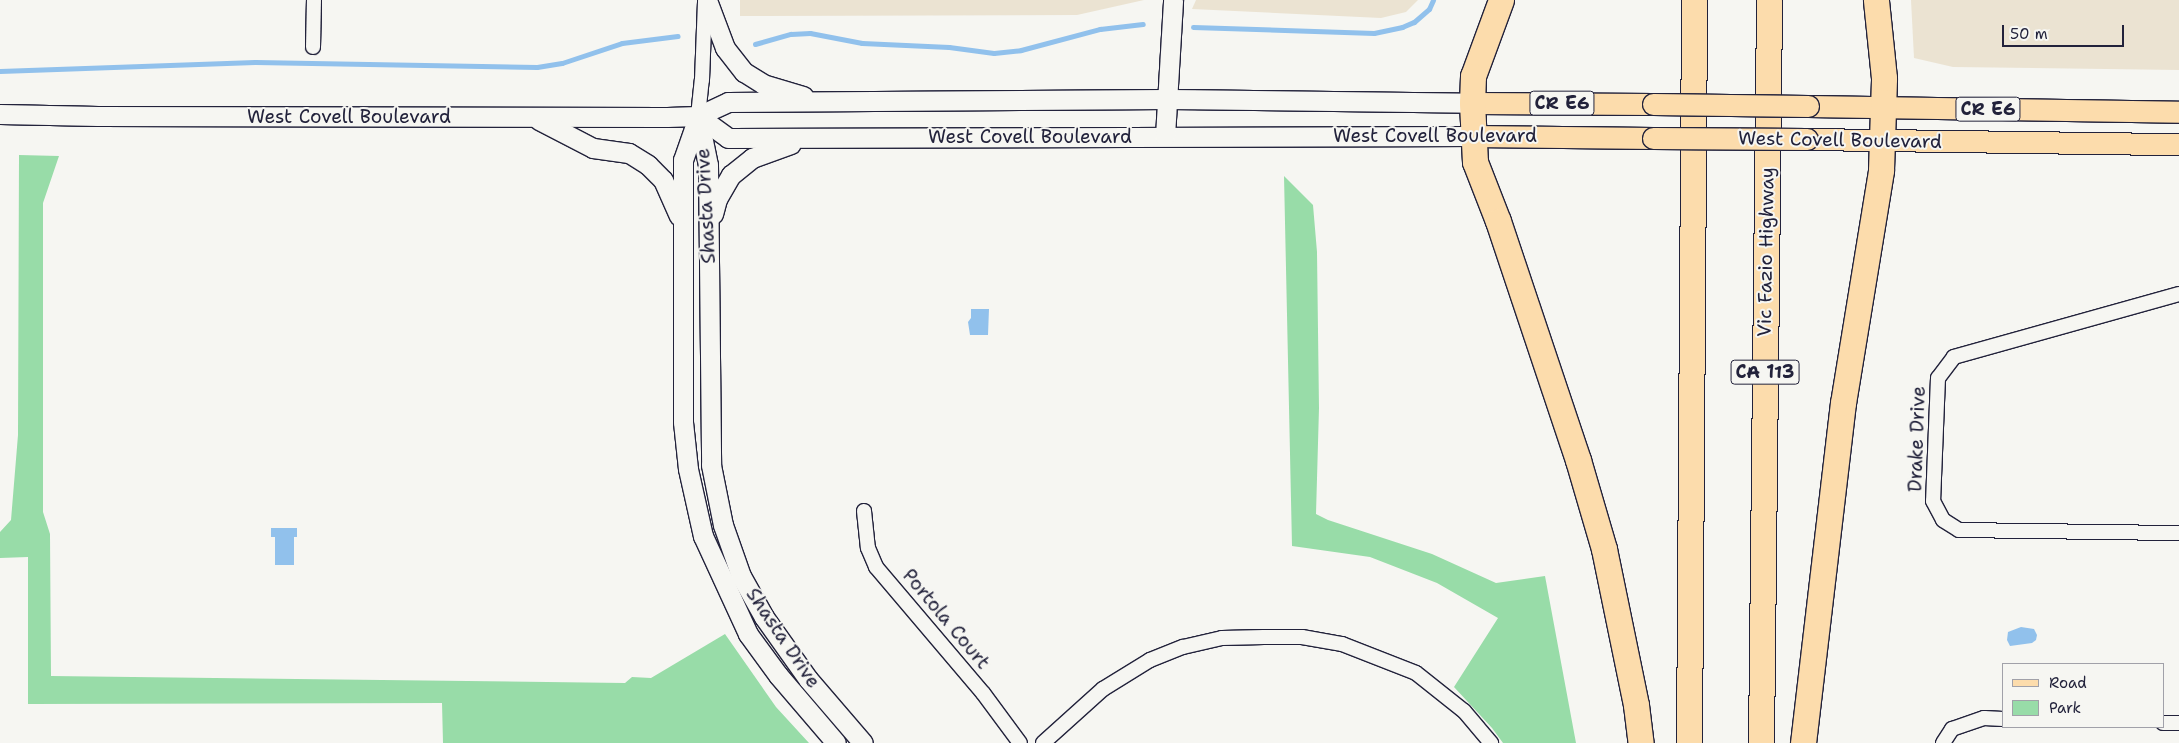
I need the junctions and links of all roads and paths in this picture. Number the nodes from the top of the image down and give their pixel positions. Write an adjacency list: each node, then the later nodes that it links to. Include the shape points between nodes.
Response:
1 (314, 0): 8 (street)
2 (706, 0): 10 (main road, via 725,48 744,72 763,84); 15 (street)
3 (1173, 0): 9 (main road)
4 (1501, 0): 11 (highway, via 1474,71)
5 (1694, 0): 38 (highway)
6 (1768, 0): 39 (highway, Vic Fazio Highway / CA 113)
7 (1876, 0): 12 (highway, via 1884,78)
8 (313, 47)
9 (1166, 99): 10 (main road, West Covell Boulevard / CR E6); 11 (main road, West Covell Boulevard / CR E6); 18 (main road)
10 (816, 101): 15 (main road, West Covell Boulevard / CR E6, via 728,102)
11 (1472, 103): 12 (main road, West Covell Boulevard / CR E6, bridge); 19 (highway)
12 (1883, 107): 13 (main road, West Covell Boulevard / CR E6); 21 (highway)
13 (2179, 112)
14 (0, 114): 16 (main road, West Covell Boulevard / CR E6)
15 (698, 116): 16 (main road, West Covell Boulevard / CR E6); 20 (main road, West Covell Boulevard / CR E6, via 728,138); 24 (main road, Shasta Drive, via 683,160); 25 (main road, Shasta Drive, via 708,161)
16 (536, 118): 24 (main road, via 593,148 629,153 648,165 663,180)
17 (2179, 132): 22 (main road, via 2051,130)
18 (1165, 136): 19 (main road, West Covell Boulevard / CR E6); 20 (main road, West Covell Boulevard / CR E6)
19 (1472, 136): 21 (main road, West Covell Boulevard / CR E6, bridge); 37 (highway, via 1475,162 1572,442 1604,549)
20 (812, 138): 25 (main road, via 768,150 731,175 717,199)
21 (1882, 140): 22 (main road, West Covell Boulevard / CR E6); 40 (highway, via 1881,170 1843,404)
22 (2014, 143): 23 (main road, West Covell Boulevard / CR E6)
23 (2179, 144)
24 (682, 225): 32 (main road, Shasta Drive, via 683,422 688,469 703,536 748,634)
25 (709, 230): 33 (main road, Shasta Drive, via 711,465 723,525 741,576 764,617 808,679)
26 (2179, 294): 28 (street, Drake Drive, via 1954,357 1938,378 1933,501 1943,520 1959,530)
27 (864, 512): 34 (street, Portola Court, via 868,548 876,567 983,693)
28 (2179, 532)
29 (2002, 719): 41 (street, via 1984,718 1952,729)
30 (2164, 723): 31 (street)
31 (2179, 723)
32 (836, 743)
33 (863, 743)
34 (1020, 743)
35 (1043, 743): 36 (street, via 1103,689 1150,660 1183,647 1222,638 1264,637 1342,644 1416,673 1464,711)
36 (1491, 743)
37 (1641, 743)
38 (1689, 743)
39 (1761, 743)
40 (1804, 743)
41 (1943, 743)

